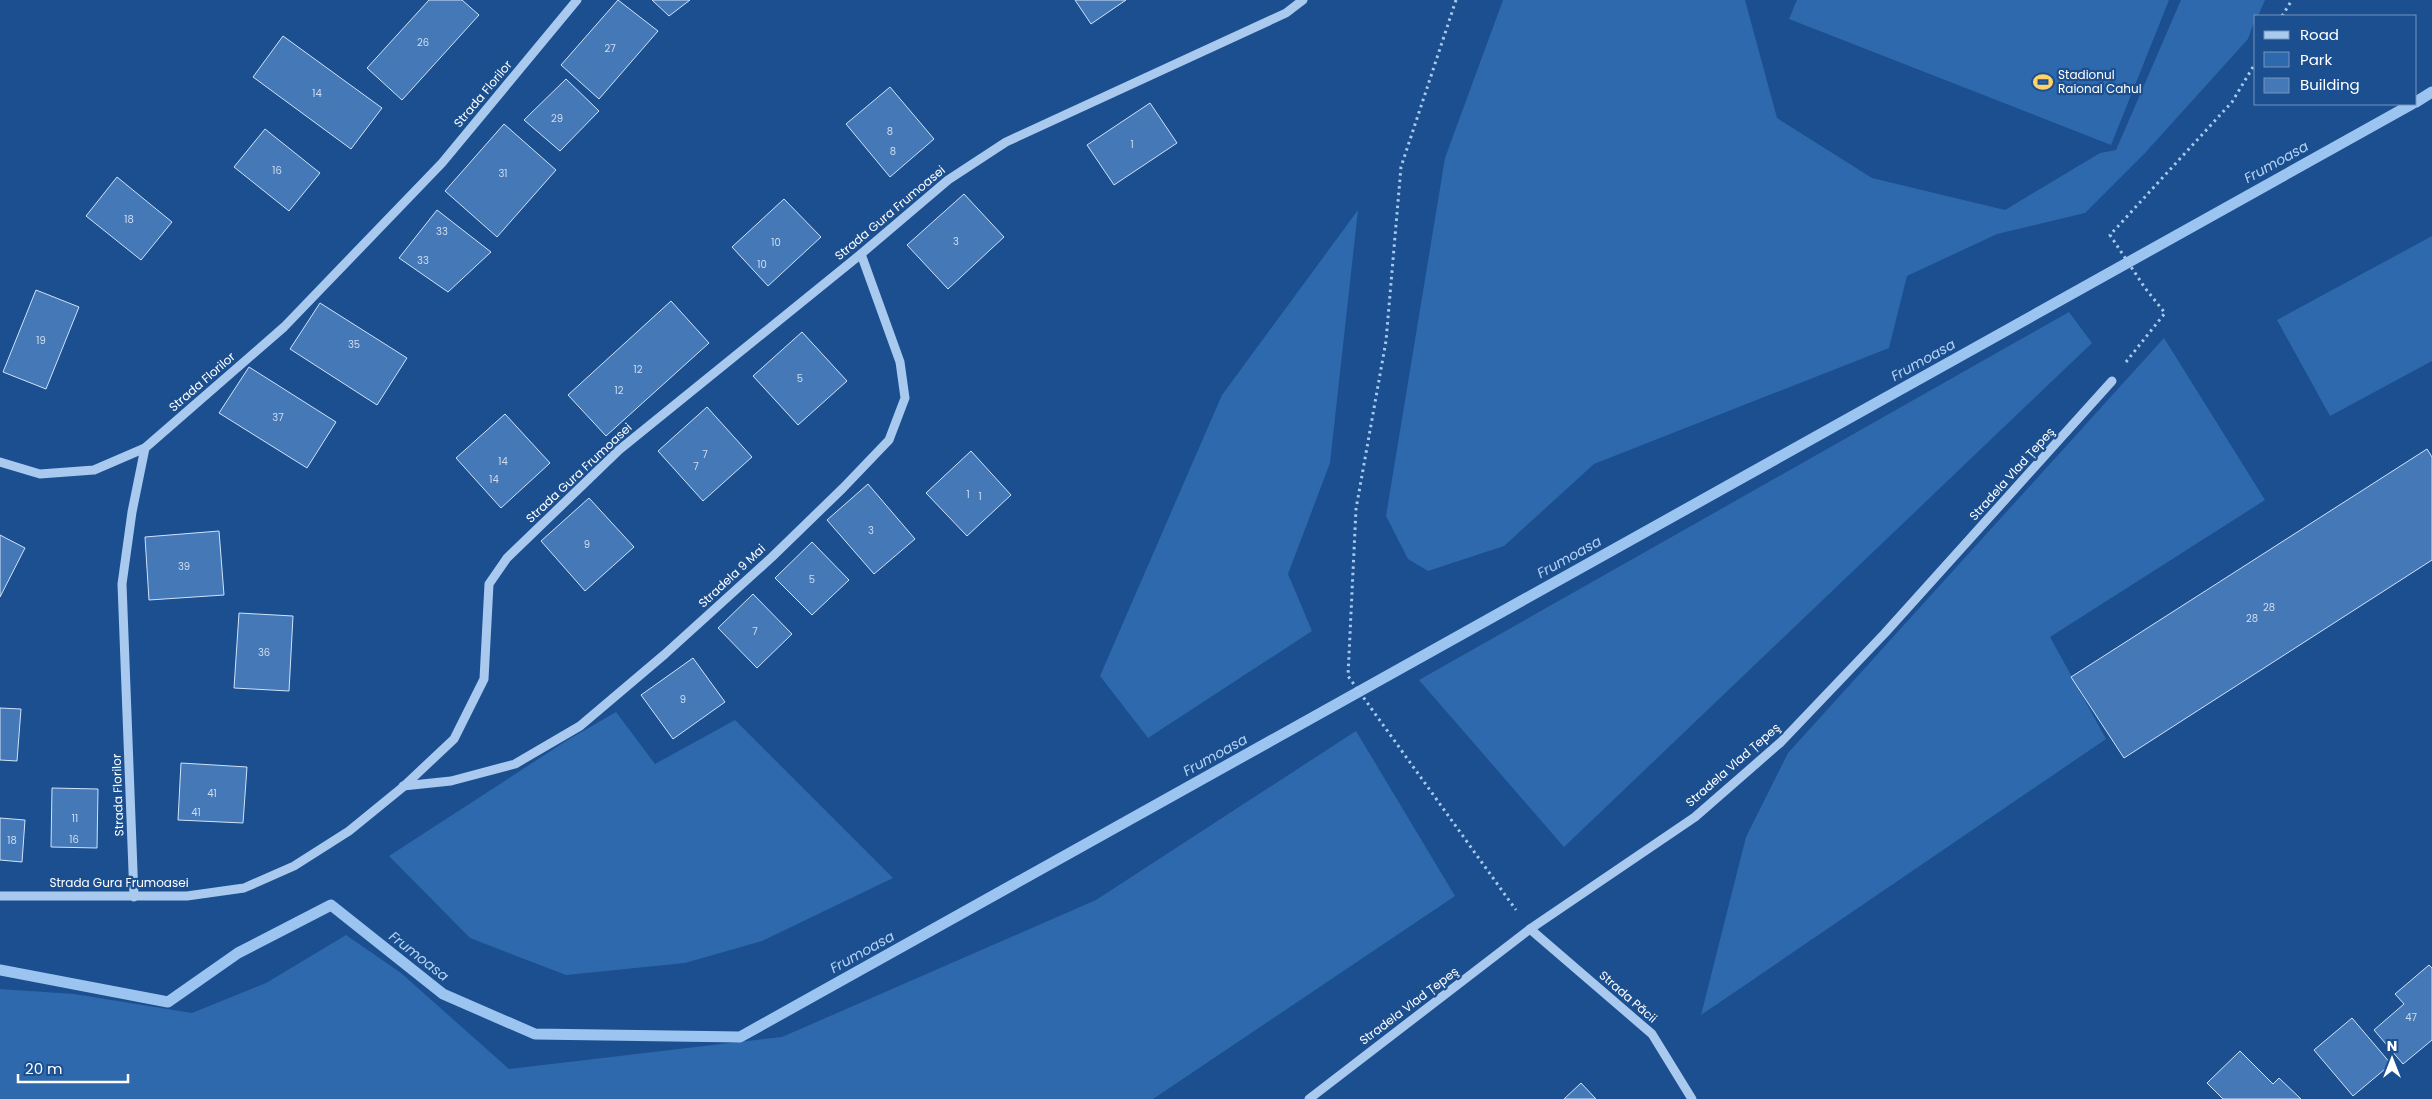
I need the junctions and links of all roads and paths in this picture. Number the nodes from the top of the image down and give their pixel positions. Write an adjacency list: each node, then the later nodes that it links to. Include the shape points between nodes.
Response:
1 (577, 0): 9 (street, Strada Florilor, via 442,163 291,320)
2 (1303, 0): 7 (street, Strada Gura Frumoasei, via 1286,13 1006,142 948,180)
3 (1456, 0): 14 (path, via 1401,167 1386,341 1356,509 1348,676)
4 (2292, 0): 5 (path)
5 (2283, 15)
6 (2254, 65): 8 (path, via 2232,102 2110,235 2165,313)
7 (861, 254): 11 (street, Strada Gura Frumoasei, via 619,450 507,558 489,584 484,679 454,739); 11 (street, Stradela 9 Mai, via 900,362 905,398 889,440 772,557 580,726 515,764 451,781)
8 (2112, 381): 14 (street, Stradela Vlad Țepeş, via 1885,633 1781,742 1695,816)
9 (145, 448): 10 (street, via 94,470 40,474); 13 (street, Strada Florilor, via 122,584)
10 (0, 462)
11 (403, 786): 13 (street, Strada Gura Frumoasei, via 349,831 294,866 244,888 187,896)
12 (0, 896): 13 (street, Strada Gura Frumoasei)
13 (134, 898)
14 (1530, 929): 15 (street, Stradela Vlad Țepeş); 16 (street, Strada Păcii, via 1652,1034)
15 (1309, 1099)
16 (1692, 1099)

